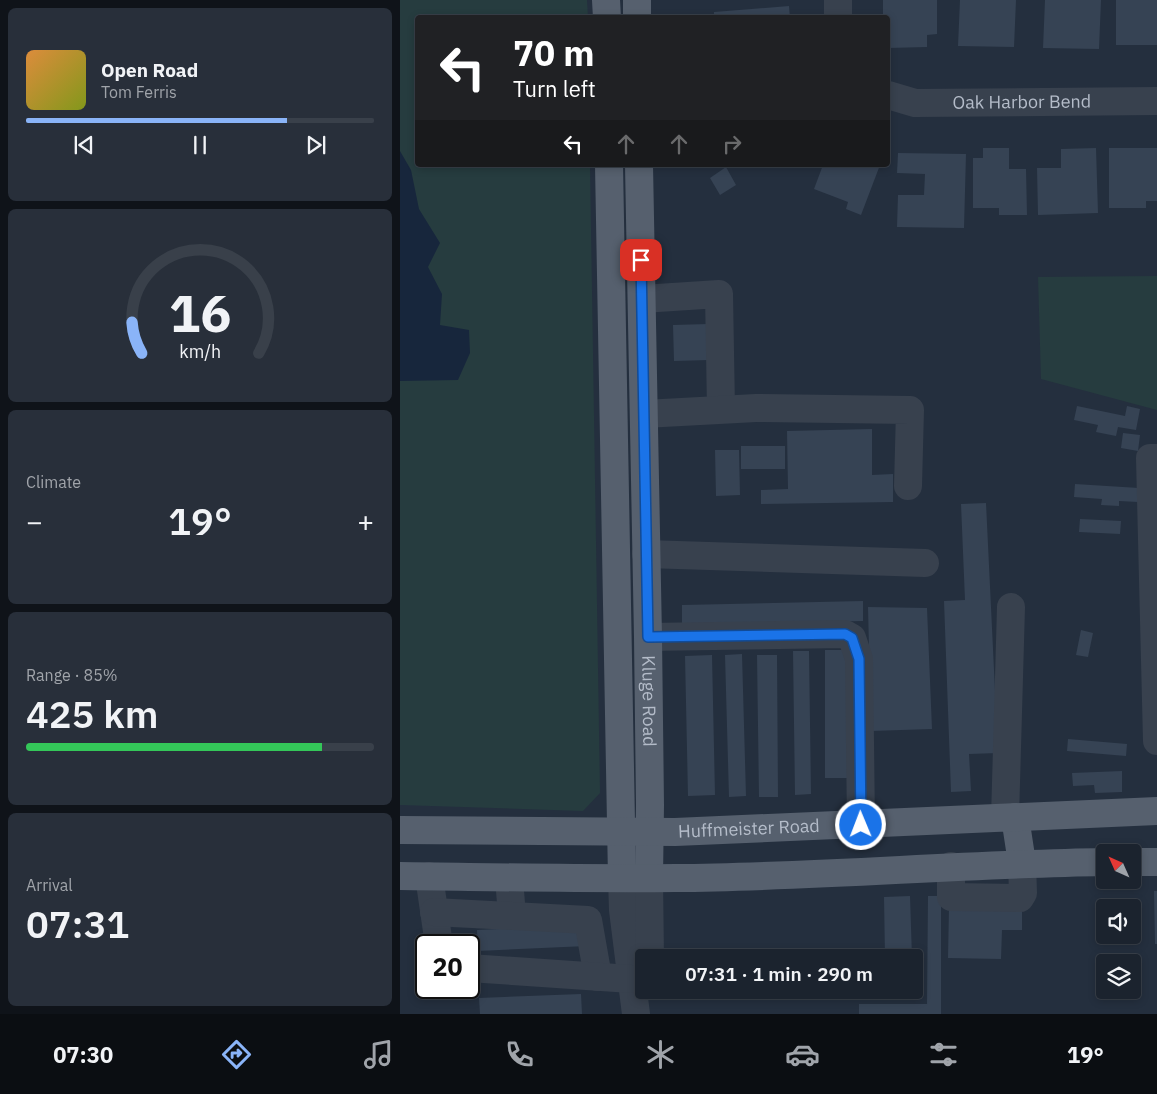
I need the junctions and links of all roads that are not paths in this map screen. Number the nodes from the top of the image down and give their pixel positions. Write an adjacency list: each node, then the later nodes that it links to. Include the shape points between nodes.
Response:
1 (606, 0): 4 (main road)
2 (636, 0): 5 (main road)
3 (838, 0): 6 (street)
4 (606, 15)
5 (637, 15)
6 (838, 15)
7 (890, 96): 8 (street, Oak Harbor Bend, via 915,103)
8 (1157, 101)
9 (608, 167): 11 (main road, Kluge Road)
10 (639, 167): 12 (main road, Kluge Road)
11 (610, 299): 12 (main road); 26 (main road, Kluge Road)
12 (642, 299): 13 (street, via 719,294); 14 (main road, Kluge Road)
13 (722, 409): 14 (street); 16 (street, via 910,410)
14 (644, 414): 17 (main road, Kluge Road)
15 (1157, 458): 21 (street, via 1150,458)
16 (908, 486)
17 (646, 554): 18 (street); 20 (main road, Kluge Road)
18 (925, 563)
19 (1010, 607): 23 (street)
20 (648, 637): 24 (street, via 845,634 852,638 859,659); 27 (main road, Kluge Road)
21 (1157, 741)
22 (1157, 811): 23 (main road, Huffmeister Road)
23 (1010, 818): 24 (main road, Huffmeister Road); 31 (main road)
24 (861, 825): 27 (main road, Huffmeister Road)
25 (400, 830): 26 (main road, Huffmeister Road)
26 (620, 832): 27 (main road, Huffmeister Road); 35 (main road, Kluge Road)
27 (650, 832): 36 (main road, Kluge Road)
28 (1096, 862): 31 (main road)
29 (1141, 862): 30 (main road)
30 (1157, 862)
31 (1022, 863): 36 (main road, via 792,875)
32 (400, 876): 33 (main road)
33 (429, 876): 34 (main road); 37 (street)
34 (509, 878): 35 (main road); 38 (street)
35 (622, 878): 36 (main road); 41 (street, via 623,910)
36 (649, 878): 40 (street)
37 (434, 912): 38 (street); 39 (street)
38 (512, 916): 43 (street, via 588,920)
39 (437, 934)
40 (650, 949)
41 (635, 960)
42 (480, 969): 43 (street)
43 (598, 977): 44 (street)
44 (635, 984)
45 (639, 999): 47 (street)
46 (646, 999): 48 (street)
47 (636, 1014)
48 (652, 1014)

